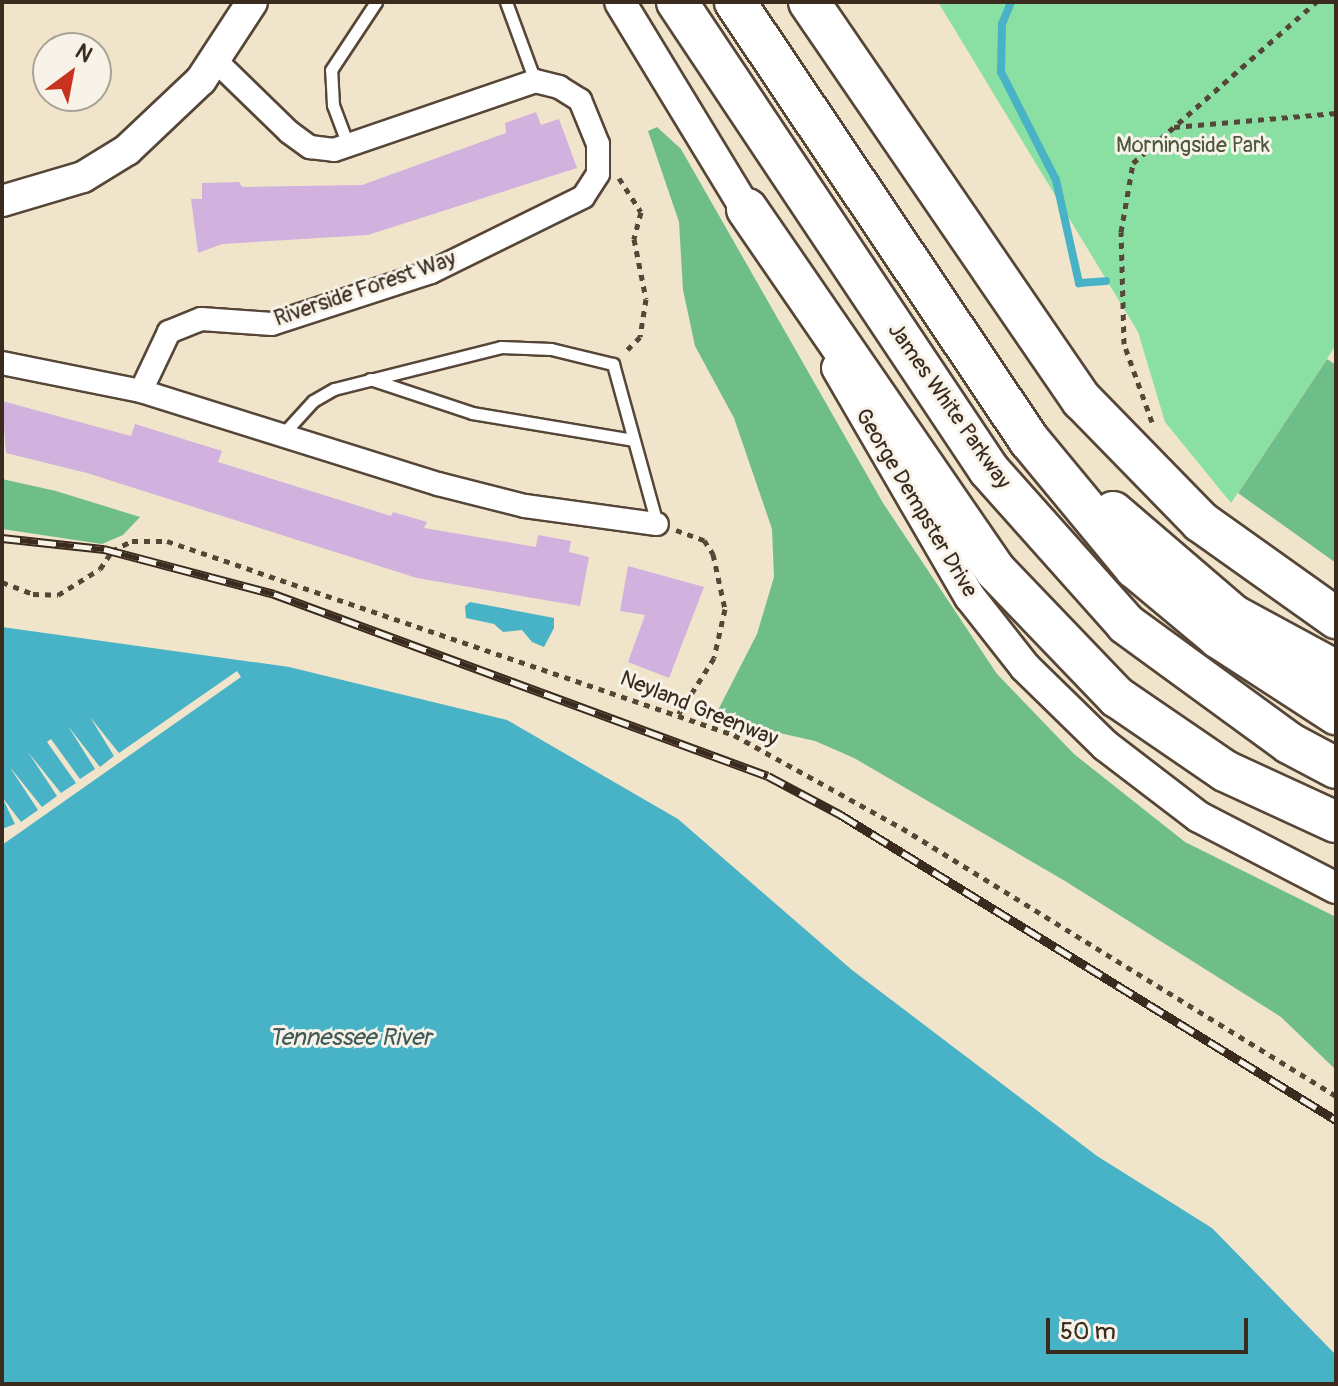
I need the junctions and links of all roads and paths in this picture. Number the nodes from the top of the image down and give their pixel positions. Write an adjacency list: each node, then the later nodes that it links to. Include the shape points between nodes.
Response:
1 (252, 2): 9 (main road)
2 (376, 2): 13 (lane, via 331,70 333,105)
3 (506, 2): 10 (lane)
4 (620, 2): 16 (main road, George Dempster Drive)
5 (677, 2): 31 (highway, James White Parkway, via 989,470 1126,624 1289,743)
6 (735, 2): 24 (highway, James White Parkway)
7 (809, 2): 27 (highway, via 1082,400 1201,522)
8 (1316, 2): 12 (path)
9 (216, 61): 13 (street, via 310,147 334,150); 15 (main road, via 164,119 110,163 45,191)
10 (535, 81): 13 (street); 14 (street, via 580,100 598,144)
11 (1336, 113): 12 (path)
12 (1173, 128): 21 (path, via 1133,163 1121,232 1124,344)
13 (348, 145)
14 (598, 159): 18 (path, via 626,184 641,212 634,239 646,299 640,337); 20 (street, Riverside Forest Way, via 598,174 583,197 431,272 272,324 201,319 169,332)
15 (2, 201)
16 (747, 209): 32 (highway, via 996,571 1117,697 1225,771); 33 (main road, George Dempster Drive, via 933,537 970,597 1025,667 1106,746 1199,817)
17 (2, 363): 20 (street)
18 (613, 364): 19 (lane, via 551,349 501,347); 23 (lane)
19 (370, 379): 22 (lane, via 313,401); 23 (lane, via 472,413)
20 (141, 391): 22 (street)
21 (1155, 427)
22 (282, 436): 25 (street, via 525,506)
23 (633, 440): 25 (lane)
24 (1029, 440): 28 (highway, via 1233,615); 29 (highway, James White Parkway, via 1135,568 1219,638)
25 (657, 524): 30 (path, via 704,540 717,568 725,609 714,658)
26 (2, 582): 30 (path, Neyland Greenway, via 33,594 58,595 132,541 167,541)
27 (1336, 618)
28 (1336, 671)
29 (1336, 714)
30 (678, 715): 34 (path, Neyland Greenway, via 803,770)
31 (1336, 768)
32 (1336, 822)
33 (1336, 888)
34 (1336, 1096)

